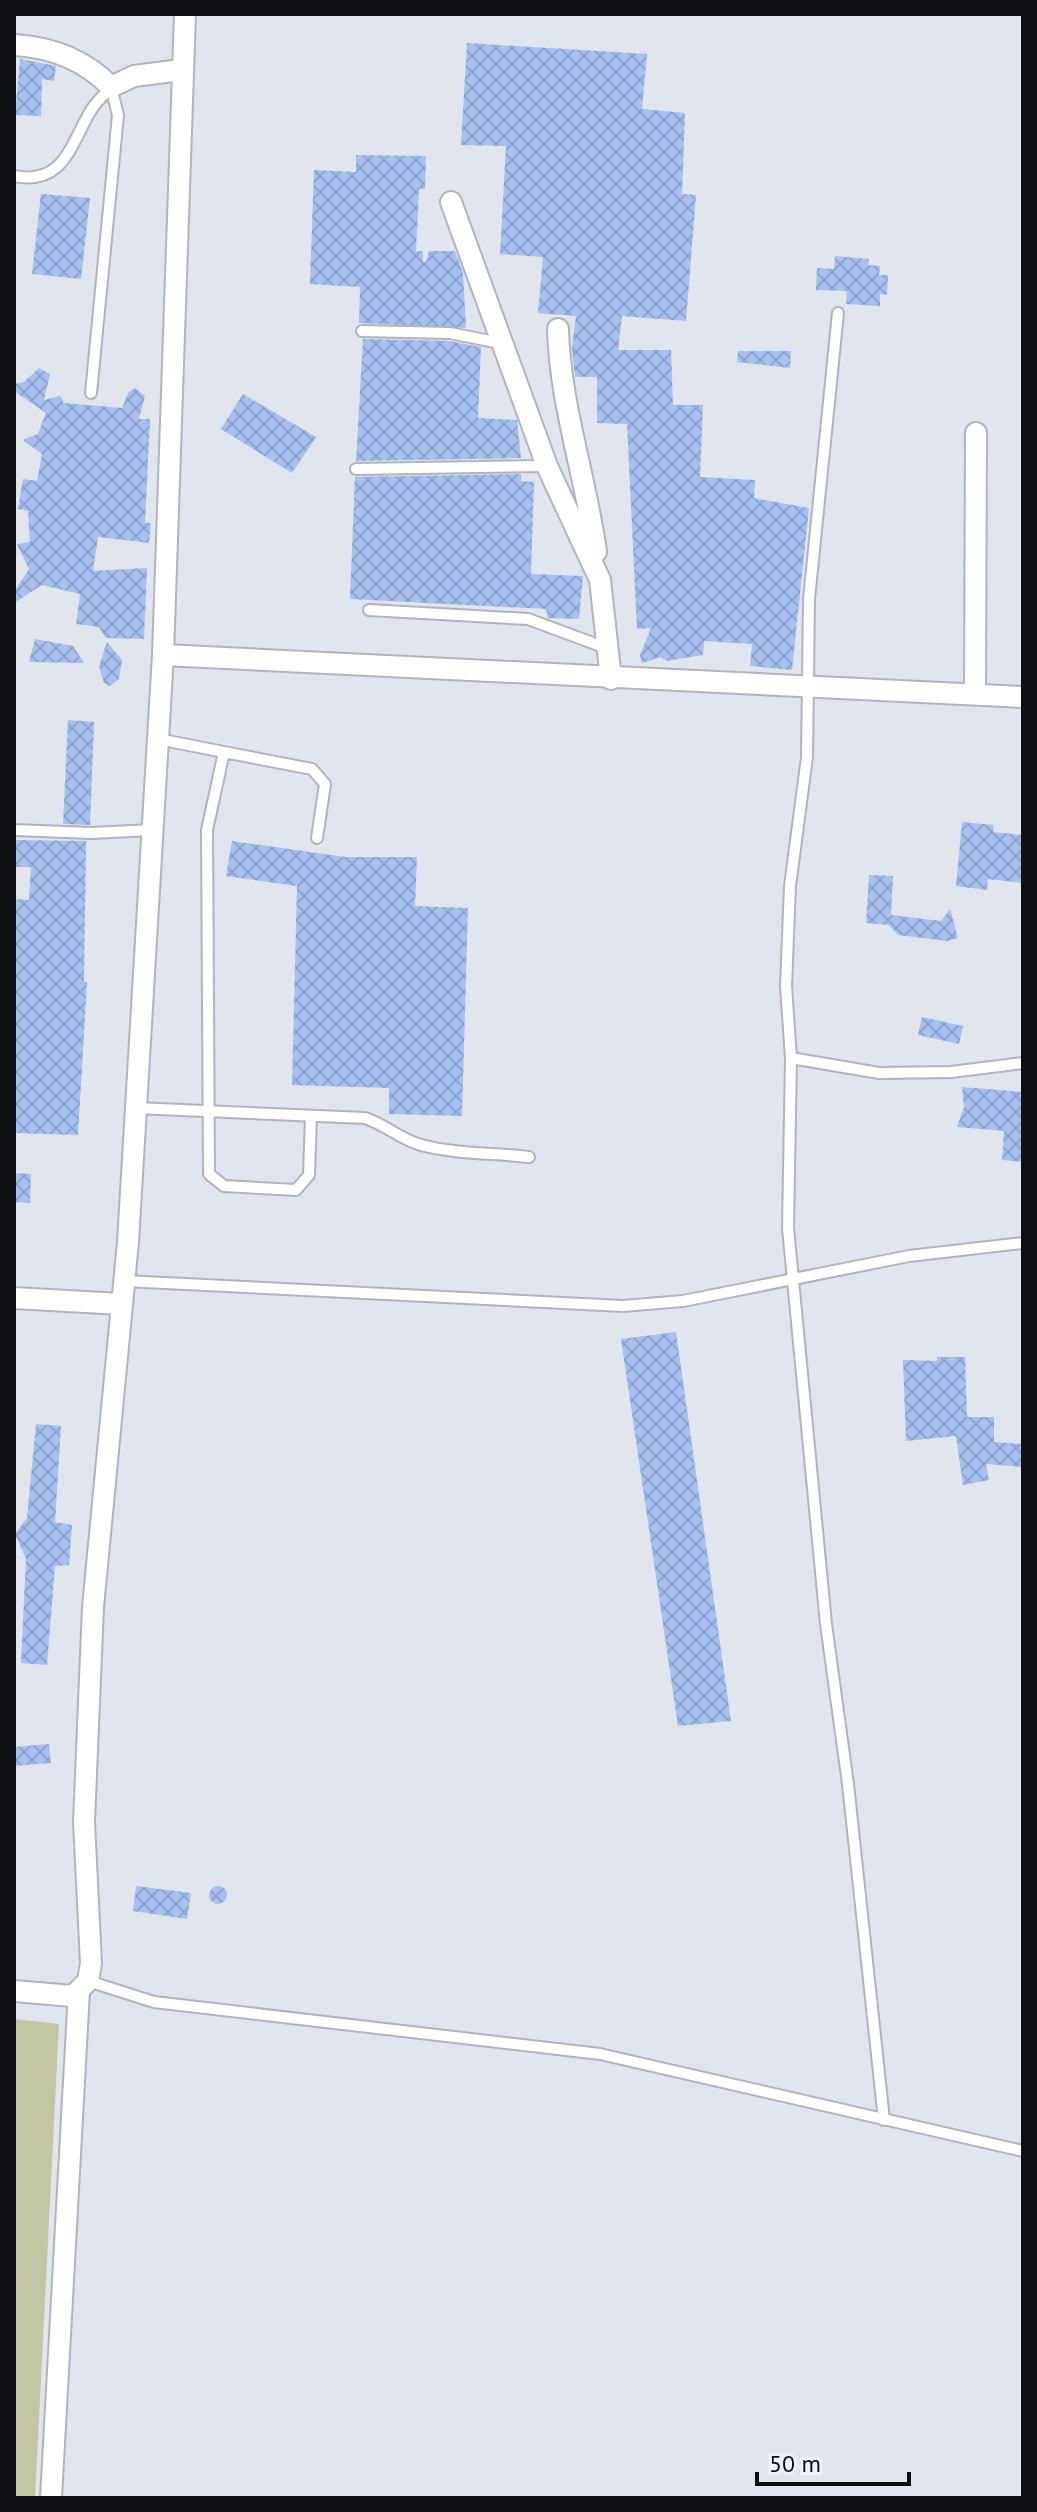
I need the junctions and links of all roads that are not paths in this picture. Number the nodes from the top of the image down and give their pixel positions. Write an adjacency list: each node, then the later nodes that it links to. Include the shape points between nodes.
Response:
1 (185, 14): 3 (street)
2 (14, 45): 4 (street, via 39,46 92,67)
3 (181, 70): 4 (street, via 134,76); 18 (street)
4 (111, 87): 5 (lane, via 91,110 63,162 33,179); 11 (lane, via 118,115)
5 (14, 176)
6 (451, 202): 10 (street)
7 (838, 313): 20 (lane, via 809,599)
8 (558, 329): 15 (street)
9 (362, 331): 10 (lane, via 450,333)
10 (500, 343): 13 (street)
11 (91, 393)
12 (976, 433): 21 (street)
13 (547, 466): 14 (lane); 15 (street)
14 (356, 469)
15 (600, 580): 17 (street)
16 (369, 610): 17 (lane, via 528,619)
17 (610, 650): 19 (street)
18 (163, 655): 19 (street); 23 (street)
19 (611, 679): 20 (street)
20 (806, 686): 21 (street); 28 (lane, via 807,757 789,901 786,986)
21 (975, 693): 22 (street)
22 (1023, 697)
23 (158, 739): 24 (lane); 26 (street)
24 (224, 752): 27 (lane, via 312,769 325,784); 31 (lane, via 207,830)
25 (14, 830): 26 (lane)
26 (152, 830): 30 (street)
27 (317, 838)
28 (791, 1058): 29 (lane, via 879,1073); 35 (lane)
29 (1023, 1063)
30 (136, 1108): 31 (lane); 36 (street)
31 (209, 1112): 32 (lane); 32 (lane, via 209,1174 224,1186 296,1190 309,1175)
32 (311, 1116): 33 (lane, via 365,1118 423,1145)
33 (529, 1157)
34 (1023, 1243): 35 (lane, via 909,1256)
35 (792, 1278): 36 (lane, via 683,1301 623,1306); 41 (lane)
36 (124, 1281): 38 (street)
37 (14, 1298): 38 (street)
38 (121, 1304): 39 (street, via 92,1623 84,1822 91,1963)
39 (84, 1986): 40 (street, via 73,1996); 41 (lane, via 154,2002 600,2054); 43 (street)
40 (14, 1991)
41 (884, 2120): 42 (lane)
42 (1023, 2151)
43 (51, 2498)

